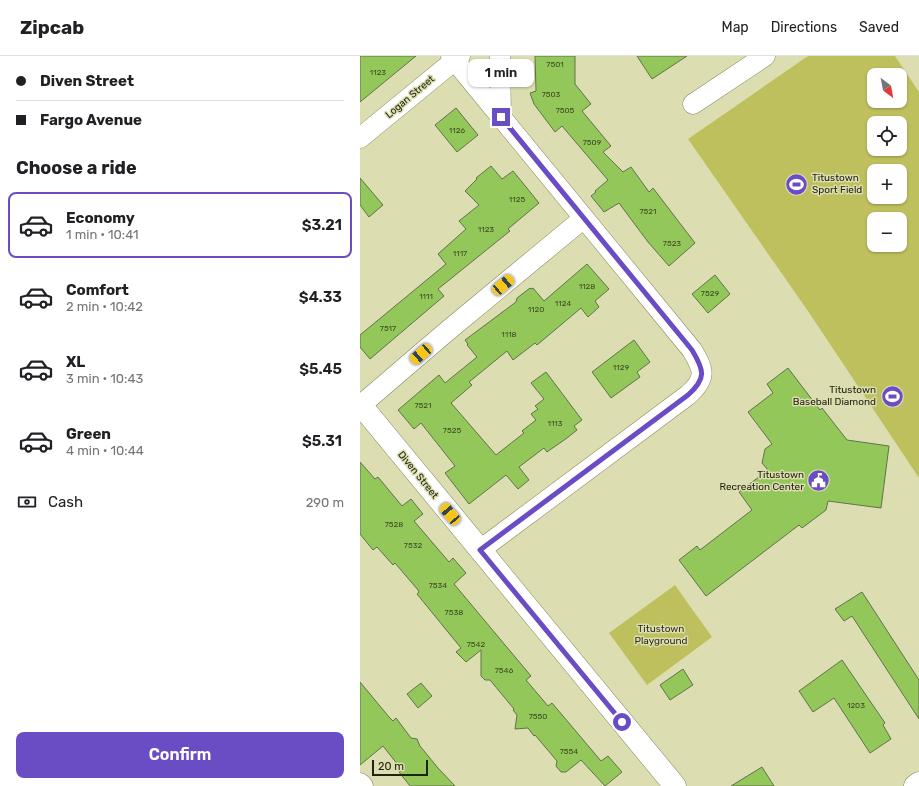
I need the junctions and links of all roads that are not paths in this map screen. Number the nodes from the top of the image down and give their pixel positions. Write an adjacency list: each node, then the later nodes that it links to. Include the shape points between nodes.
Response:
1 (500, 56): 5 (street)
2 (765, 56): 4 (street)
3 (455, 57): 5 (street); 6 (street, Logan Street)
4 (693, 104)
5 (501, 117): 7 (street)
6 (360, 138)
7 (584, 218): 8 (street); 9 (street, via 692,350 701,366 702,376 699,385 688,395)
8 (360, 405): 9 (street, Diven Street)
9 (480, 550): 13 (street, Diven Street)
10 (360, 782): 12 (street)
11 (919, 784): 14 (street)
12 (363, 786)
13 (675, 786)
14 (915, 786)

